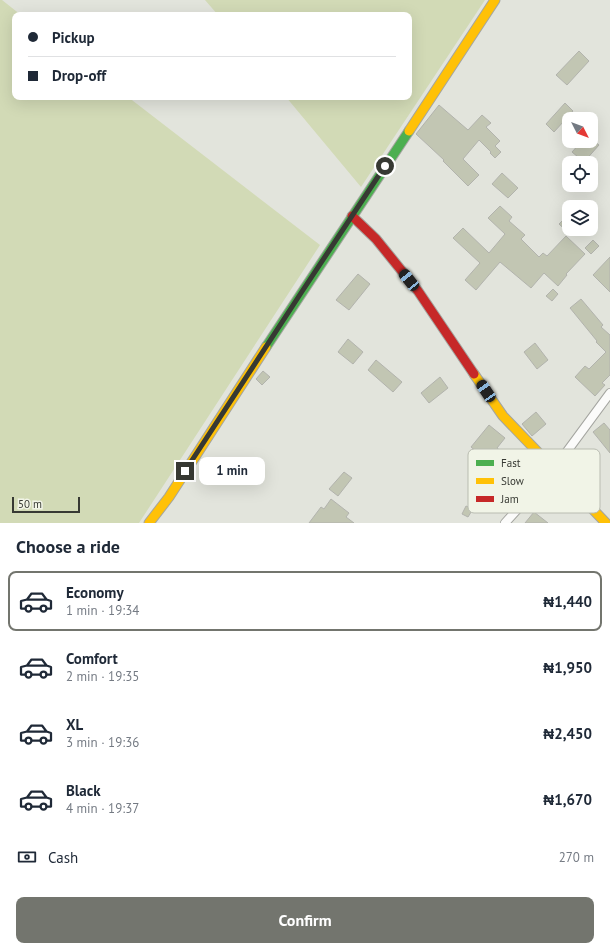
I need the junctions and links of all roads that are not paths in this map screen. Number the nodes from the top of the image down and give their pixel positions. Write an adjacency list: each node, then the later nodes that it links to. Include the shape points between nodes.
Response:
1 (495, 0): 2 (street)
2 (352, 216): 4 (street, via 376,239 418,291 503,416); 8 (street, via 169,497)
3 (610, 393): 5 (street)
4 (535, 449)
5 (569, 449)
6 (514, 513): 9 (street)
7 (596, 513): 10 (street)
8 (149, 523)
9 (505, 523)
10 (606, 523)

